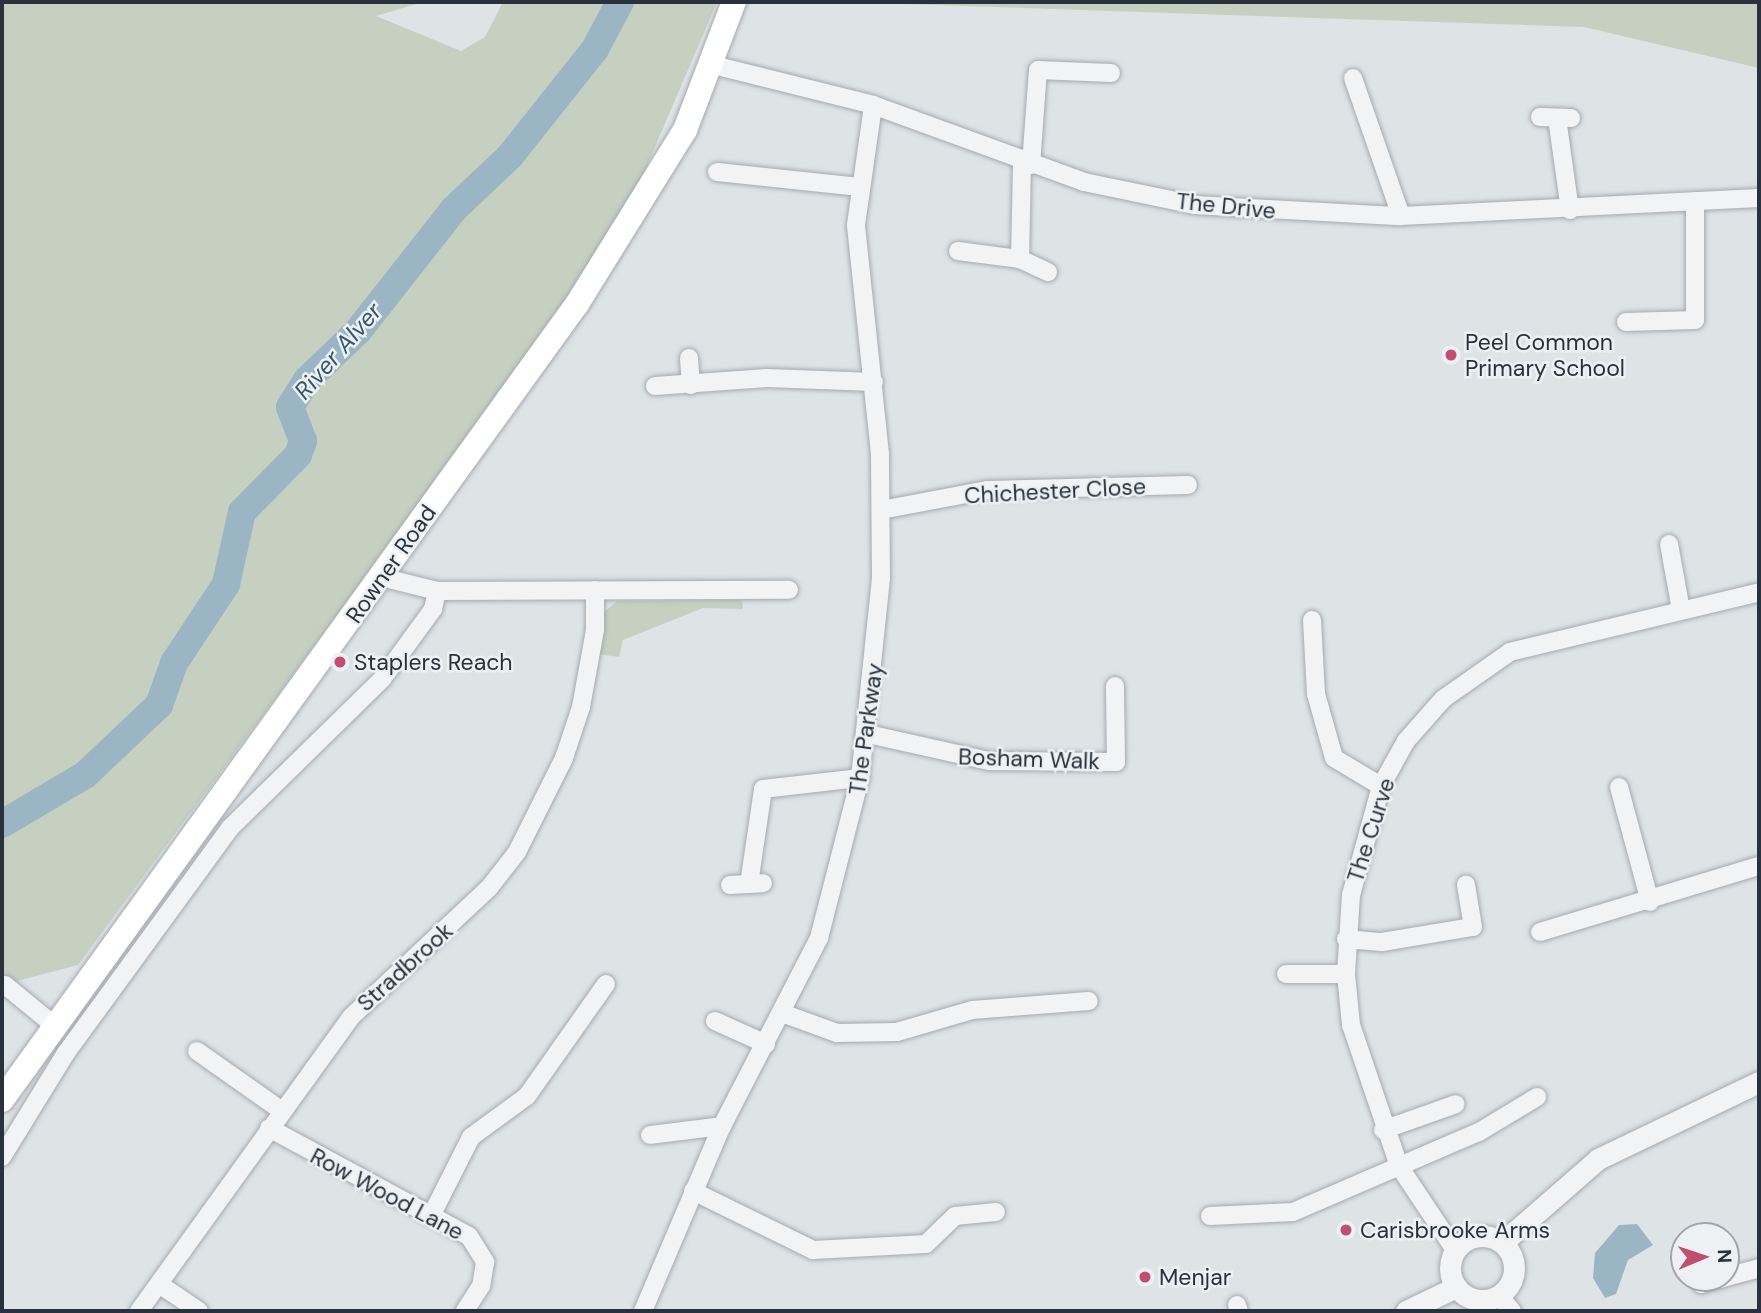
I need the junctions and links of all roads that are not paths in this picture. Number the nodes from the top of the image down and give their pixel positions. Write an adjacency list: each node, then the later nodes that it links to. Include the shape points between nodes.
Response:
1 (734, 2): 2 (main road, Rowner Road)
2 (713, 65): 5 (street, The Drive); 25 (main road, Rowner Road, via 685,130 577,304)
3 (1111, 73): 7 (street, via 1038,70)
4 (1353, 78): 13 (street)
5 (873, 105): 7 (street, The Drive); 9 (street, The Parkway)
6 (1556, 118): 12 (street)
7 (1026, 163): 13 (street, The Drive, via 1195,205); 15 (street)
8 (717, 172): 9 (street)
9 (860, 187): 19 (street, The Parkway, via 858,265)
10 (1759, 198): 11 (street, The Drive)
11 (1695, 201): 12 (street, The Drive); 17 (street, via 1695,320)
12 (1570, 209): 13 (street, The Drive)
13 (1401, 216)
14 (958, 251): 15 (street)
15 (1020, 259): 16 (street)
16 (1048, 272)
17 (1626, 322)
18 (689, 358): 20 (street)
19 (874, 382): 20 (street, via 767,378); 23 (street, The Parkway)
20 (691, 385): 21 (street)
21 (655, 386)
22 (1188, 485): 23 (street, Chichester Close, via 988,490)
23 (881, 510): 33 (street, The Parkway)
24 (1669, 544): 30 (street)
25 (381, 577): 26 (street); 50 (main road, Rowner Road)
26 (437, 590): 27 (street); 62 (street, via 433,609 382,679 230,828 66,1053)
27 (595, 590): 28 (street); 57 (street, Stradbrook, via 595,630 580,707 564,758 517,852 470,907 351,1017)
28 (789, 590)
29 (1759, 592): 30 (street, The Curve)
30 (1681, 610): 35 (street, The Curve, via 1540,642 1475,672 1424,718)
31 (1312, 620): 35 (street, via 1316,694 1334,758)
32 (1115, 686): 33 (street, Bosham Walk, via 1116,762 989,761)
33 (869, 734): 34 (street, The Parkway)
34 (860, 778): 38 (street, via 763,789 756,883); 48 (street, The Parkway, via 832,904)
35 (1381, 786): 42 (street, The Curve, via 1351,895)
36 (1619, 787): 40 (street)
37 (1758, 870): 40 (street)
38 (730, 885)
39 (1466, 886): 42 (street, via 1473,927 1381,942)
40 (1650, 902): 41 (street)
41 (1540, 932)
42 (1346, 939): 44 (street, The Curve)
43 (1286, 974): 44 (street)
44 (1346, 974): 60 (street, The Curve, via 1351,1025)
45 (606, 984): 66 (street, via 527,1096 471,1137)
46 (5, 985): 50 (street)
47 (1089, 1001): 48 (street, via 972,1010 897,1032 837,1032)
48 (782, 1013): 51 (street, The Parkway)
49 (715, 1021): 51 (street)
50 (55, 1026): 55 (main road, Rowner Road)
51 (766, 1044): 58 (street, The Parkway)
52 (197, 1051): 57 (street)
53 (1759, 1082): 68 (street, via 1598,1159)
54 (1537, 1097): 63 (street, via 1479,1132)
55 (2, 1100)
56 (1456, 1104): 60 (street)
57 (282, 1111): 59 (street, Stradbrook)
58 (722, 1126): 61 (street); 64 (street, The Parkway)
59 (268, 1128): 66 (street, Row Wood Lane); 72 (street, Stradbrook)
60 (1383, 1130): 63 (street, The Curve)
61 (650, 1135)
62 (2, 1157)
63 (1399, 1166): 67 (street, via 1293,1212); 69 (street, The Curve)
64 (693, 1191): 65 (street, via 813,1250 926,1244 955,1216); 78 (street, The Parkway)
65 (996, 1212)
66 (430, 1216): 77 (street, Row Wood Lane, via 469,1236 483,1253 481,1286)
67 (1210, 1216)
68 (1503, 1242): 69 (street, via 1480,1235); 74 (street, via 1515,1264)
69 (1455, 1250): 73 (street, via 1450,1273)
70 (1759, 1268): 71 (street)
71 (1740, 1274)
72 (159, 1284): 75 (street, Stradbrook); 76 (street)
73 (1456, 1287): 74 (street, via 1471,1298); 79 (street)
74 (1505, 1303)
75 (139, 1311)
76 (200, 1311)
77 (465, 1311)
78 (643, 1311)
79 (1406, 1311)

